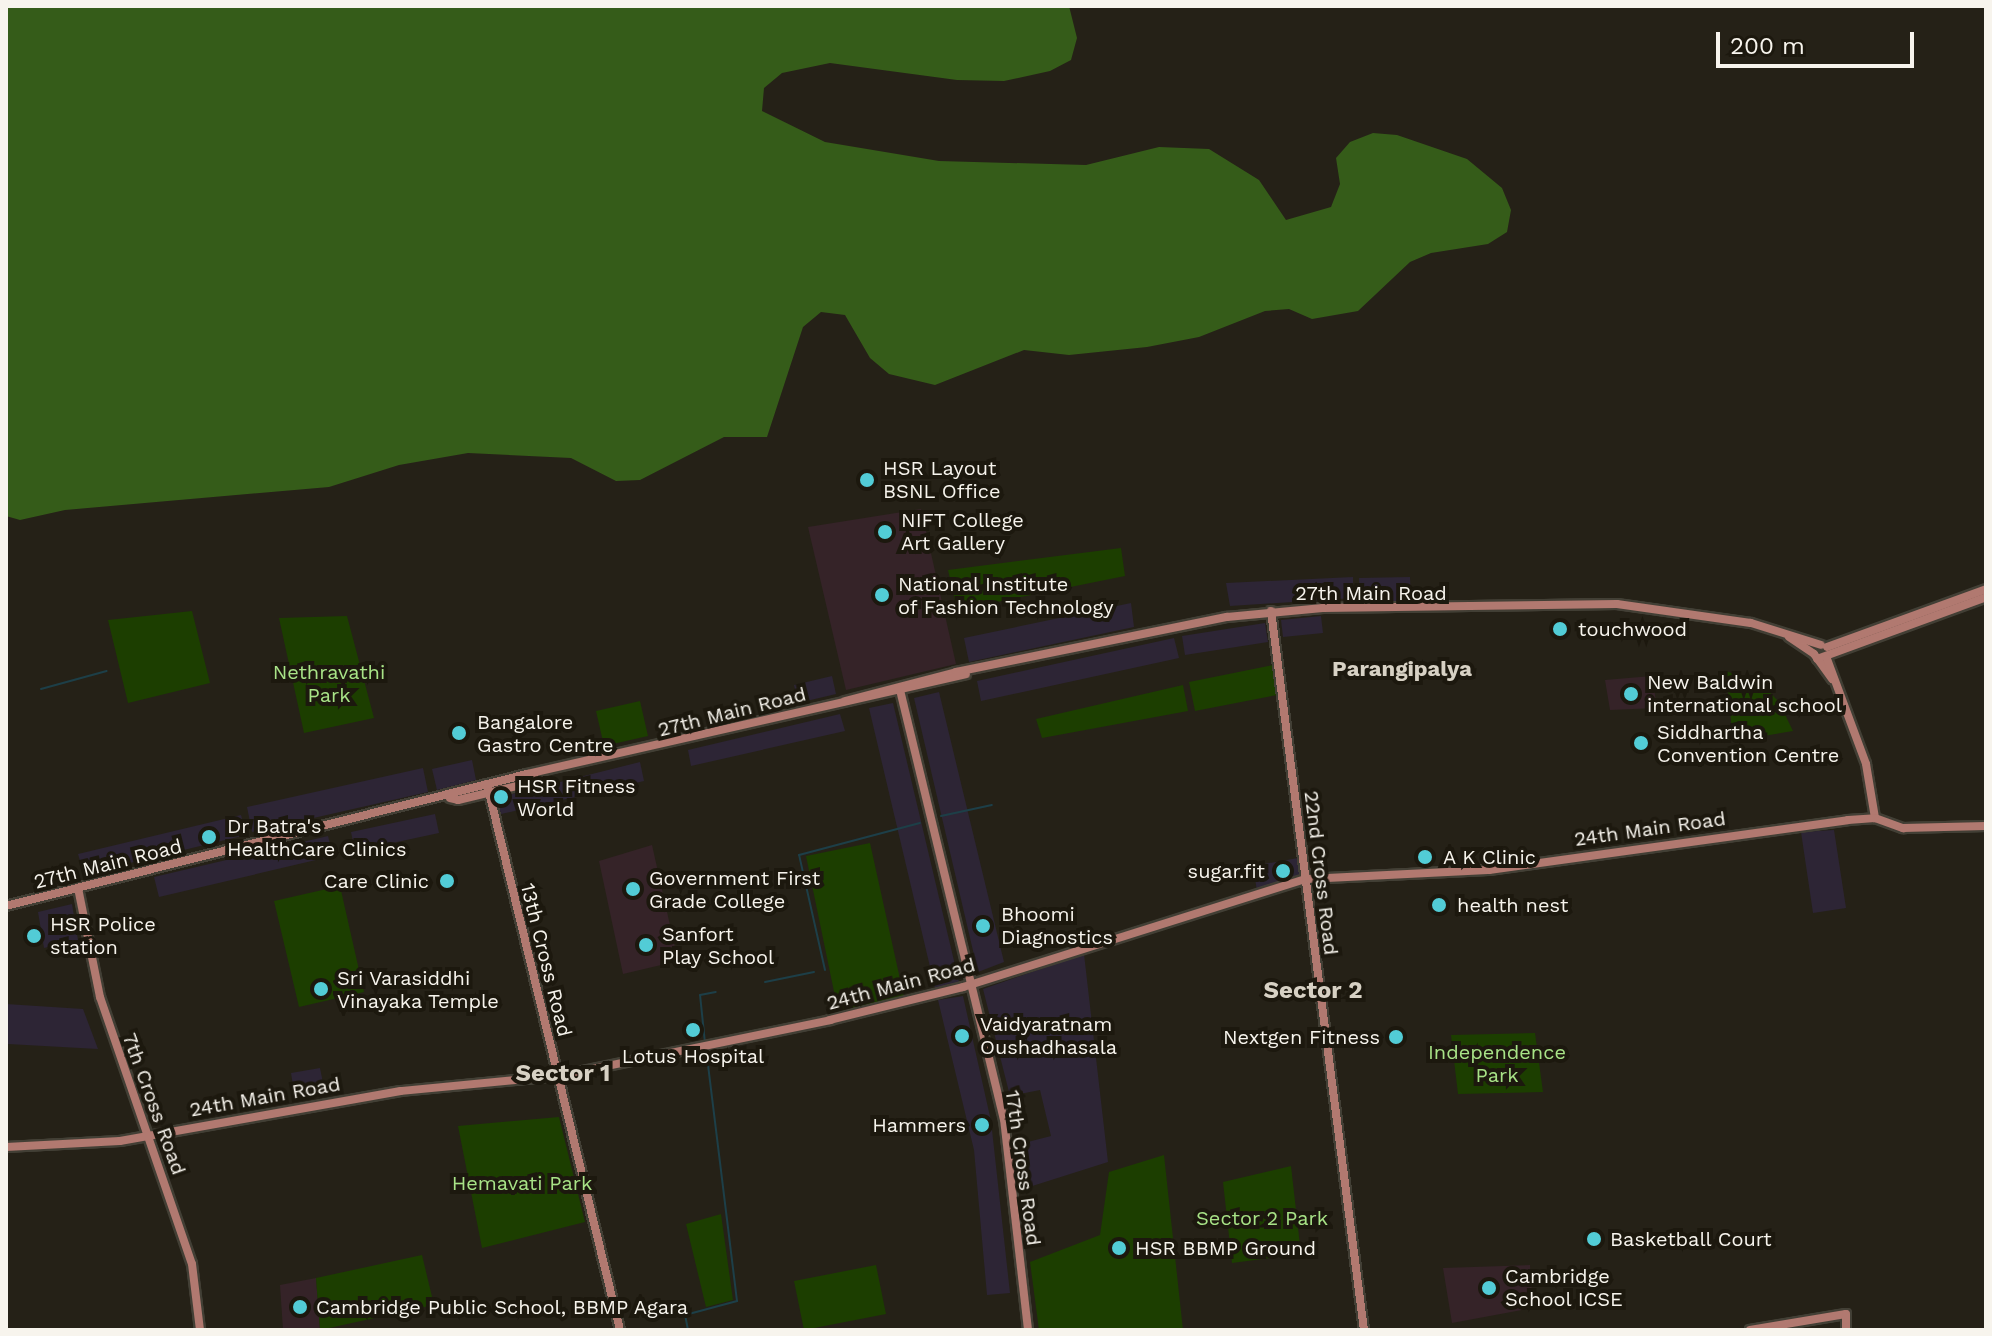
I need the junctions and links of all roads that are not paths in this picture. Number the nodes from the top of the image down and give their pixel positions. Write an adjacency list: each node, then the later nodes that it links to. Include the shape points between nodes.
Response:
1 (1986, 589): 4 (street)
2 (1986, 597): 4 (street)
3 (1271, 611): 4 (street, 27th Main Road, via 1617,604 1779,631); 5 (street, 27th Main Road); 9 (street, 22nd Cross Road)
4 (1823, 653): 7 (street, via 1866,764)
5 (900, 688): 6 (street, 27th Main Road, via 534,776 530,783); 12 (street, 17th Cross Road)
6 (488, 788): 10 (street, 27th Main Road); 13 (street, 13th Cross Road)
7 (1875, 818): 8 (street, 24th Main Road, via 1903,828); 9 (street, 24th Main Road, via 1752,830 1489,870)
8 (1986, 826)
9 (1306, 879): 12 (street, 24th Main Road); 19 (street, 22nd Cross Road)
10 (78, 888): 11 (street, 27th Main Road); 14 (street, 7th Cross Road, via 100,997)
11 (6, 906)
12 (971, 984): 13 (street, 24th Main Road); 18 (street, 17th Cross Road, via 1008,1141)
13 (558, 1076): 14 (street, 24th Main Road, via 401,1091 238,1116); 17 (street, 13th Cross Road)
14 (151, 1137): 15 (street, 24th Main Road); 16 (street, 7th Cross Road, via 192,1264)
15 (6, 1147)
16 (200, 1330)
17 (620, 1330)
18 (1028, 1330)
19 (1364, 1330)
20 (1750, 1330): 21 (street, via 1846,1314)
21 (1846, 1330)

